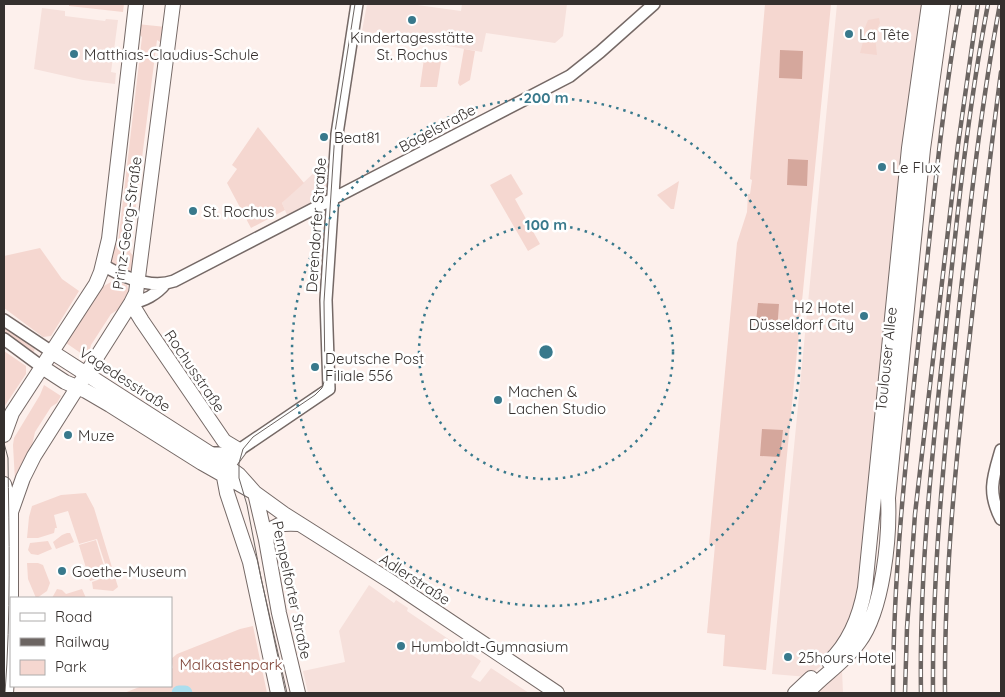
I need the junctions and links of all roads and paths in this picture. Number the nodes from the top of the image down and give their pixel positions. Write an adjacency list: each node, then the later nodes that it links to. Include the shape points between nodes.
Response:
1 (136, 4): 8 (main road, Prinz-Georg-Straße, via 109,239)
2 (173, 4): 10 (main road, Prinz-Georg-Straße)
3 (356, 4): 7 (street, Derendorfer Straße, via 338,119)
4 (654, 4): 7 (street, Bagelstraße, via 570,76)
5 (929, 4): 34 (main road, Toulouser Allee, via 910,138)
6 (943, 4): 27 (main road, Toulouser Allee, via 923,150)
7 (334, 199): 12 (street, Bagelstraße); 21 (street, Derendorfer Straße, via 326,300 329,389)
8 (103, 265): 9 (street); 11 (main road, Prinz-Georg-Straße)
9 (118, 274): 10 (street); 11 (street)
10 (138, 280): 12 (street); 13 (main road, Prinz-Georg-Straße)
11 (96, 284): 16 (main road, Prinz-Georg-Straße)
12 (165, 284): 13 (street, Bagelstraße, via 150,296)
13 (132, 303): 18 (main road, Prinz-Georg-Straße); 21 (main road, Rochusstraße, via 224,441)
14 (4, 320): 16 (street, Vagedesstraße)
15 (4, 339): 17 (street, Vagedesstraße)
16 (52, 352): 17 (main road, Prinz-Georg-Straße); 18 (main road, Vagedesstraße)
17 (42, 367): 19 (main road, Vagedesstraße); 20 (main road, Prinz-Georg-Straße, via 12,414)
18 (87, 373): 19 (main road, Prinz-Georg-Straße); 23 (main road, Vagedesstraße)
19 (78, 387): 23 (main road, Vagedesstraße); 29 (main road, Prinz-Georg-Straße, via 37,450)
20 (4, 435)
21 (239, 450): 23 (street); 24 (main road)
22 (1001, 450): 30 (street, via 992,490)
23 (205, 458): 24 (main road, Vagedesstraße)
24 (226, 472): 26 (main road, Adlerstraße); 28 (main road)
25 (4, 484): 29 (main road)
26 (255, 493): 28 (main road, via 238,494); 31 (main road, Adlerstraße); 32 (main road, Pempelforter Straße)
27 (888, 498): 34 (main road, via 879,528 873,581); 40 (main road, Toulouser Allee, via 880,590 869,626 851,652)
28 (229, 501): 36 (main road, via 250,562)
29 (11, 512): 33 (main road)
30 (1001, 519)
31 (299, 524): 32 (main road, via 274,526); 38 (main road, Adlerstraße)
32 (266, 540): 37 (main road, Pempelforter Straße)
33 (7, 577): 35 (main road, via 10,624)
34 (865, 588): 39 (main road, Toulouser Allee, via 857,620 844,644)
35 (6, 693)
36 (278, 693)
37 (298, 693)
38 (557, 693)
39 (795, 693)
40 (807, 693)

